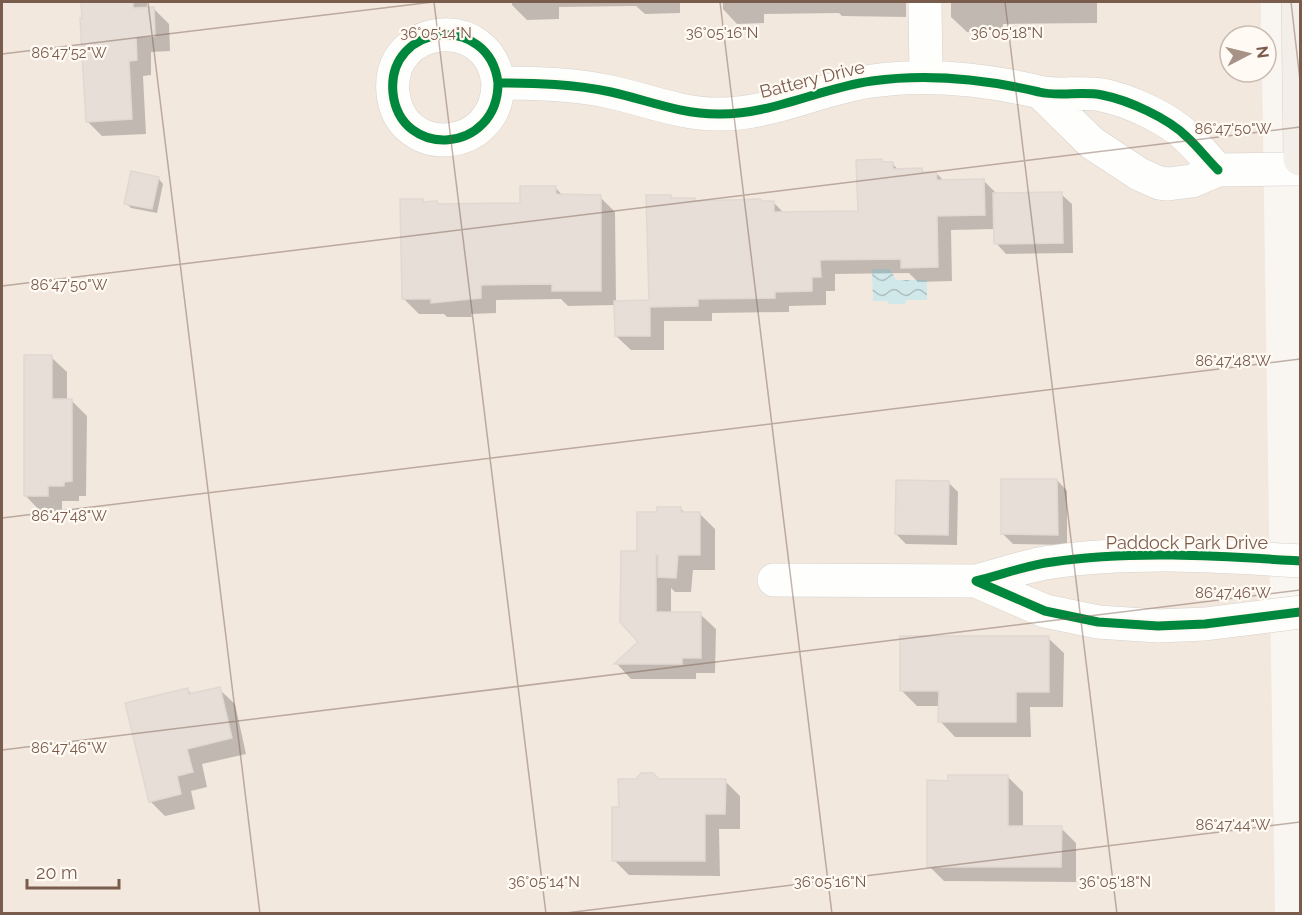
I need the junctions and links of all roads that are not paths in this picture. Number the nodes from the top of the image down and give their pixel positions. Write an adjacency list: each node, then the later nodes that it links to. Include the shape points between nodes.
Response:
1 (925, 2): 3 (street)
2 (1298, 2): 6 (main road)
3 (926, 77): 4 (street, Battery Drive, via 843,86 747,112 719,114 672,109 588,87); 5 (street, Battery Drive, via 995,82)
4 (498, 84)
5 (1041, 93): 8 (street, Battery Drive, via 1102,95 1131,104 1186,136); 8 (street, via 1092,143 1150,180 1168,184 1192,181)
6 (1300, 159)
7 (1300, 169): 8 (street)
8 (1218, 170)
9 (1300, 561): 11 (street, Paddock Park Drive, via 1134,556 1051,562)
10 (774, 580): 11 (street, Paddock Park Drive)
11 (976, 582): 12 (street, Paddock Park Drive, via 1045,611 1098,622 1205,624)
12 (1300, 612)

